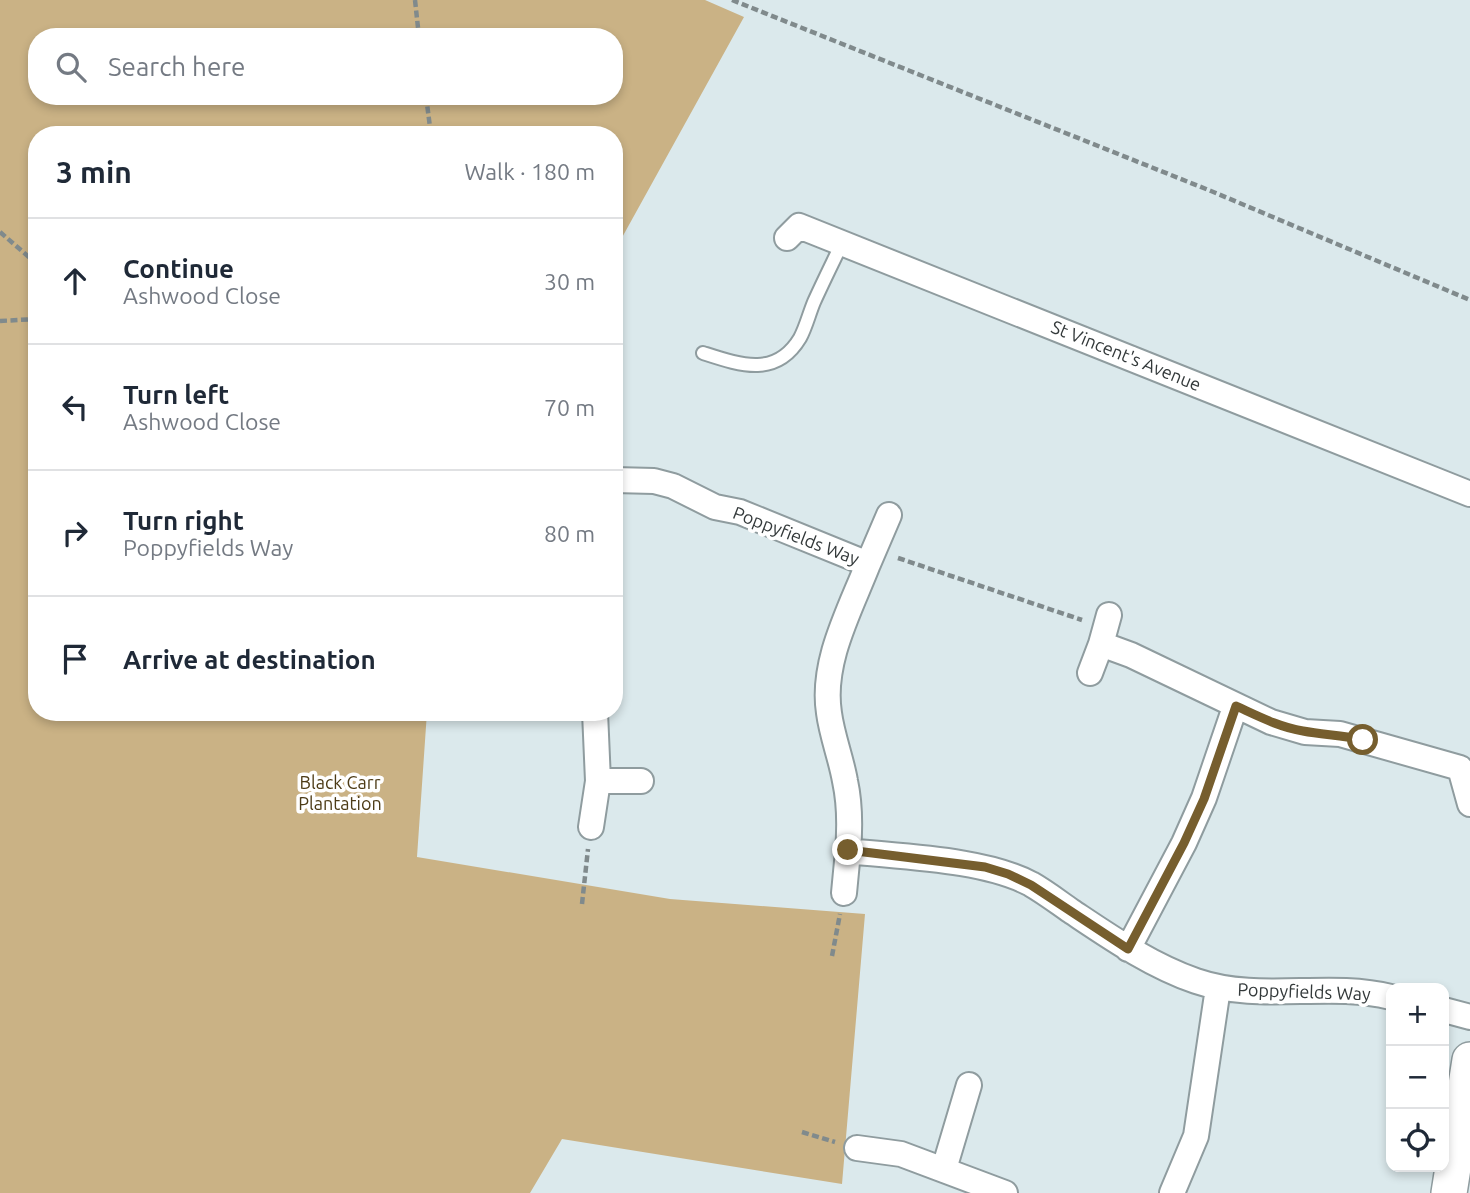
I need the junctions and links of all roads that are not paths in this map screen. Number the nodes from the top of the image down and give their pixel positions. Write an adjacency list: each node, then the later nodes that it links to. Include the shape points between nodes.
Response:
1 (795, 223): 2 (street, St Vincent's Avenue)
2 (842, 243): 3 (lane, via 801,336 780,361 736,363); 5 (street, St Vincent's Avenue)
3 (703, 353)
4 (623, 480): 7 (street, Poppyfields Way, via 673,486 715,508 740,512)
5 (1470, 494)
6 (890, 515): 7 (street)
7 (871, 557): 16 (street, Poppyfields Way, via 829,672 828,713 845,781)
8 (1090, 673): 9 (street, via 1105,629 1131,654)
9 (1236, 706): 11 (street, via 1305,732 1340,734); 18 (street, via 1204,799)
10 (595, 721): 12 (street)
11 (1465, 764): 14 (street)
12 (598, 781): 13 (street); 15 (street)
13 (641, 781)
14 (1470, 804)
15 (591, 827)
16 (848, 850): 17 (street); 18 (street, Poppyfields Way, via 985,867 1008,874)
17 (844, 893)
18 (1128, 949): 19 (street, Poppyfields Way)
19 (1218, 988): 20 (street, Poppyfields Way, via 1262,993 1352,991); 28 (street, via 1196,1136)
20 (1386, 996)
21 (1449, 1011): 22 (street)
22 (1470, 1017)
23 (1470, 1060): 29 (main road)
24 (969, 1085): 26 (street)
25 (857, 1148): 26 (street, via 901,1154)
26 (944, 1169): 27 (street)
27 (1005, 1193)
28 (1171, 1193)
29 (1449, 1193)

